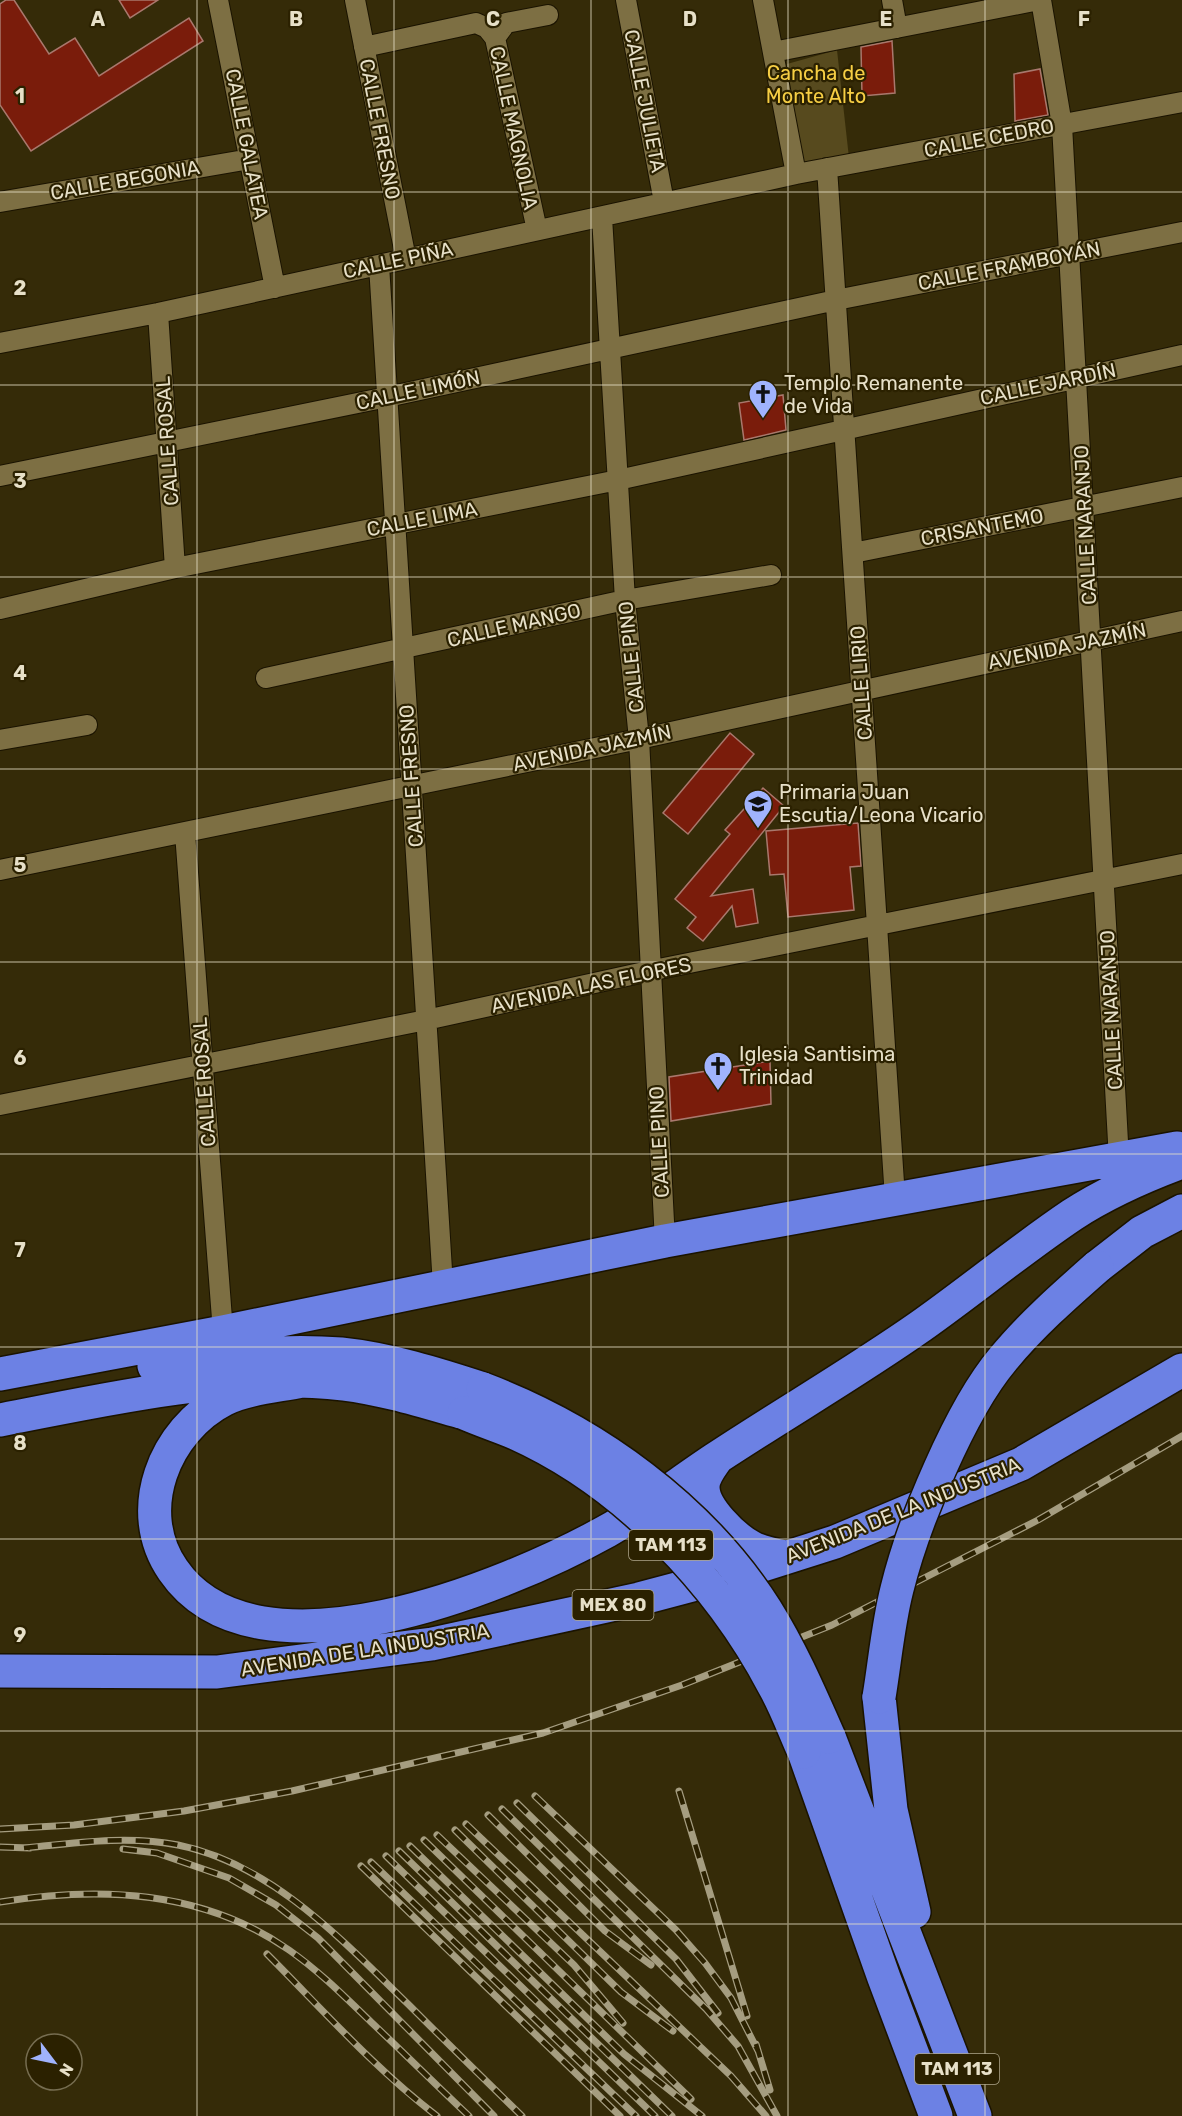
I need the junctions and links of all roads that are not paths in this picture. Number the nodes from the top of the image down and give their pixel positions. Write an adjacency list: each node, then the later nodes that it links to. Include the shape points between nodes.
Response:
1 (218, 0): 14 (street, CALLE GALATEA)
2 (355, 0): 10 (street, CALLE FRESNO)
3 (626, 0): 18 (street, CALLE JULIETA)
4 (763, 0): 11 (street)
5 (892, 0): 8 (street)
6 (1040, 0): 8 (street); 13 (street, CALLE NARANJO)
7 (548, 15): 9 (street, via 506,23)
8 (897, 28): 11 (street)
9 (491, 33): 10 (street, via 476,22); 20 (street, CALLE MAGNOLIA)
10 (364, 46): 23 (street, CALLE FRESNO)
11 (773, 52): 16 (street)
12 (1182, 102): 13 (street, CALLE CEDRO)
13 (1062, 124): 15 (street, CALLE CEDRO); 22 (street, CALLE NARANJO)
14 (250, 159): 17 (street, CALLE BEGONIA); 25 (street, CALLE GALATEA)
15 (827, 168): 16 (street, CALLE CEDRO); 26 (street, CALLE LIRIO)
16 (796, 174): 18 (street, CALLE PIÑA)
17 (0, 202)
18 (664, 202): 19 (street, CALLE PIÑA)
19 (602, 217): 20 (street, CALLE PIÑA); 29 (street, CALLE PINO)
20 (537, 230): 23 (street, CALLE PIÑA)
21 (1182, 232): 22 (street, CALLE FRAMBOYÁN)
22 (1069, 254): 26 (street, CALLE FRAMBOYÁN); 31 (street, CALLE NARANJO)
23 (406, 259): 24 (street, CALLE PIÑA)
24 (379, 265): 25 (street, CALLE PIÑA); 32 (street, CALLE FRESNO)
25 (275, 288): 27 (street, CALLE PIÑA)
26 (836, 300): 29 (street, CALLE LIMÓN); 33 (street, CALLE LIRIO)
27 (158, 313): 28 (street, CALLE PIÑA); 34 (street, CALLE ROSAL)
28 (0, 343)
29 (610, 348): 32 (street, CALLE LIMÓN); 36 (street, CALLE PINO)
30 (1182, 355): 31 (street, CALLE JARDÍN)
31 (1077, 378): 33 (street, CALLE JARDÍN); 38 (street, CALLE NARANJO)
32 (387, 397): 34 (street, CALLE LIMÓN); 39 (street, CALLE FRESNO)
33 (844, 429): 36 (street, CALLE LIMA); 40 (street, CALLE LIRIO)
34 (166, 440): 35 (street, CALLE LIMÓN); 41 (street, CALLE ROSAL)
35 (0, 476)
36 (618, 480): 39 (street, CALLE LIMA); 43 (street, CALLE PINO)
37 (1182, 487): 38 (street, CRISANTEMO)
38 (1084, 506): 40 (street, CRISANTEMO); 46 (street, CALLE NARANJO)
39 (397, 524): 41 (street, CALLE LIMA); 47 (street, CALLE FRESNO)
40 (853, 553): 49 (street, CALLE LIRIO)
41 (175, 568): 44 (street, CALLE LIMA)
42 (771, 575): 43 (street, CALLE MANGO)
43 (625, 600): 47 (street, CALLE MANGO); 51 (street, CALLE PINO)
44 (0, 609)
45 (1182, 621): 46 (street, AVENIDA JAZMÍN)
46 (1091, 640): 49 (street, AVENIDA JAZMÍN); 57 (street, CALLE NARANJO)
47 (403, 649): 48 (street, CALLE MANGO); 53 (street, CALLE FRESNO)
48 (266, 678)
49 (861, 692): 51 (street, AVENIDA JAZMÍN); 58 (street, CALLE LIRIO)
50 (87, 725): 52 (street)
51 (639, 739): 53 (street, AVENIDA JAZMÍN); 59 (street, CALLE PINO)
52 (0, 740)
53 (411, 785): 54 (street, AVENIDA JAZMÍN); 60 (street, CALLE FRESNO)
54 (185, 833): 56 (street, AVENIDA JAZMÍN); 61 (street, CALLE ROSAL)
55 (1182, 864): 57 (street, AVENIDA LAS FLORES)
56 (0, 870)
57 (1104, 880): 58 (street, AVENIDA LAS FLORES); 64 (street, CALLE NARANJO)
58 (877, 925): 59 (street, AVENIDA LAS FLORES); 66 (street, CALLE LIRIO)
59 (649, 971): 60 (street, AVENIDA LAS FLORES); 68 (street, CALLE PINO)
60 (426, 1020): 61 (street, AVENIDA LAS FLORES); 69 (street, CALLE FRESNO)
61 (202, 1065): 62 (street, AVENIDA LAS FLORES); 70 (street, CALLE ROSAL)
62 (0, 1105)
63 (1182, 1147): 64 (highway)
64 (1119, 1160): 66 (highway)
65 (1182, 1162): 76 (highway, via 1112,1192 1074,1214 918,1328)
66 (895, 1198): 68 (highway)
67 (1182, 1211): 80 (highway, bridge, via 1142,1232 1097,1267 1046,1312 1001,1360 966,1416 911,1541 897,1590 879,1697 891,1810)
68 (665, 1241): 69 (highway)
69 (443, 1287): 70 (highway)
70 (223, 1332): 72 (highway)
71 (1182, 1370): 77 (highway, AVENIDA DE LA INDUSTRIA / MEX 80, via 1021,1464 835,1542)
72 (0, 1375): 74 (highway, via 49,1382 222,1356 341,1354 393,1363)
73 (302, 1381): 74 (highway, TAM 113, via 345,1384 410,1398); 75 (highway, via 213,1382 170,1387); 76 (highway, via 228,1398 209,1409 178,1438 166,1456 158,1483 157,1526 162,1553 174,1572 189,1589 249,1621 305,1626 380,1619 484,1588 607,1531)
74 (473, 1401): 79 (highway, TAM 113, bridge, via 515,1433 559,1457 654,1527 690,1564)
75 (0, 1420)
76 (717, 1458): 77 (highway, via 704,1478 705,1498 711,1508 742,1541 768,1554)
77 (786, 1557): 78 (highway, AVENIDA DE LA INDUSTRIA / MEX 80, via 639,1599 432,1644 217,1672)
78 (0, 1671)
79 (817, 1744): 80 (highway, TAM 113); 81 (highway, TAM 113)
80 (939, 2022): 82 (highway, TAM 113)
81 (936, 2116)
82 (975, 2116)

